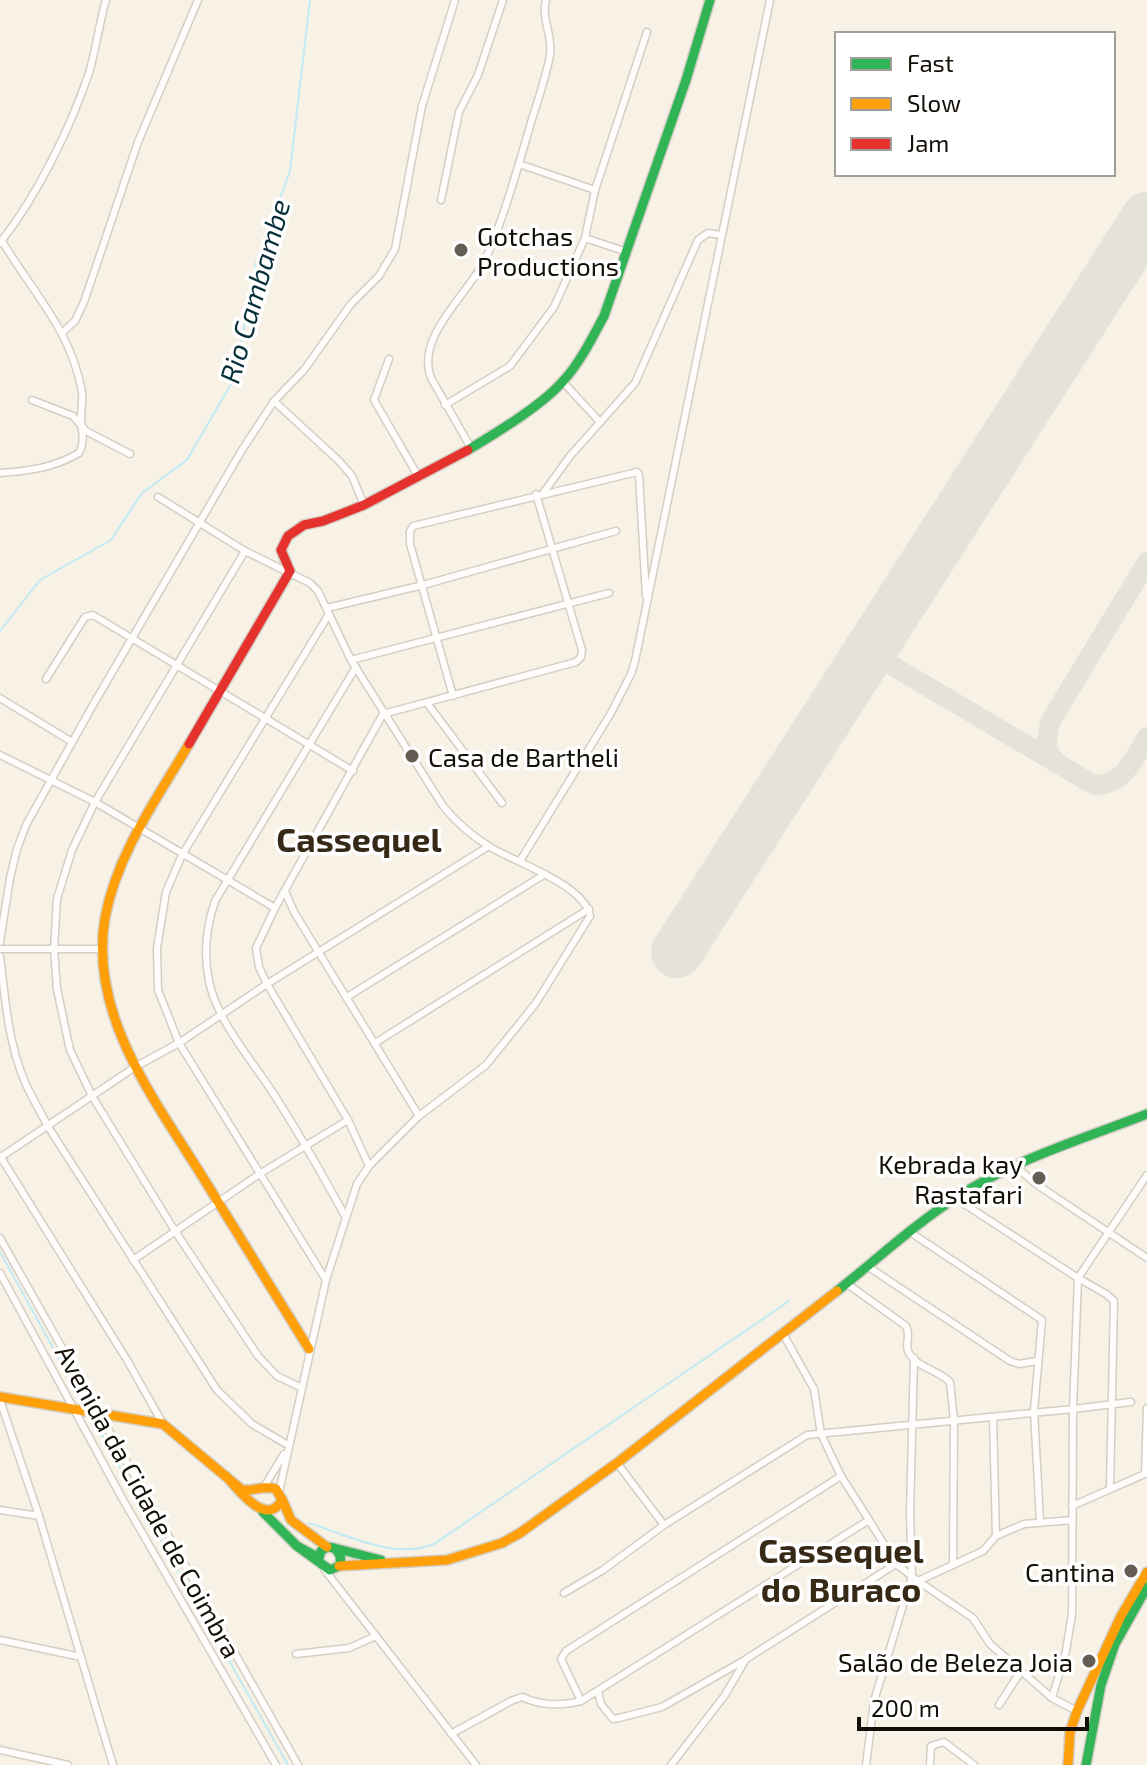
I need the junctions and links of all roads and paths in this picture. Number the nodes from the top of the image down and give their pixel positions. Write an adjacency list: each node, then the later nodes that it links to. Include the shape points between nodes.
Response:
1 (106, 0): 14 (street, via 90,70 68,130)
2 (198, 0): 16 (street, via 142,131 84,302)
3 (455, 0): 20 (street, via 422,106 395,249 379,276)
4 (503, 0): 11 (street, via 478,75 459,112)
5 (546, 0): 9 (street, via 551,50)
6 (710, 0): 15 (street)
7 (770, 0): 12 (street)
8 (647, 32): 10 (street)
9 (519, 164): 10 (street); 21 (street, via 485,259 445,317 428,353 426,365)
10 (595, 190): 13 (street)
11 (441, 200)
12 (721, 235): 22 (street, via 708,233 698,240 635,383); 38 (street)
13 (585, 238): 15 (street); 21 (street, via 554,307 510,366)
14 (1, 242): 16 (street)
15 (627, 252): 18 (street, via 604,316)
16 (63, 332): 23 (street, via 82,393)
17 (389, 359): 27 (street, via 374,400)
18 (563, 382): 22 (street); 24 (street)
19 (32, 400): 23 (street, via 73,416)
20 (274, 401): 30 (street, via 352,476); 31 (street)
21 (445, 405): 24 (street)
22 (600, 422): 28 (street)
23 (82, 427): 25 (street); 26 (street, via 83,442 76,455 47,468)
24 (471, 448): 27 (street)
25 (130, 454)
26 (0, 473)
27 (418, 476): 30 (street)
28 (540, 493): 33 (street); 36 (street, via 413,526 410,544); 38 (street, via 639,473)
29 (158, 497): 31 (street)
30 (364, 505): 35 (street, via 304,525 288,536 281,550)
31 (199, 525): 34 (street); 42 (street)
32 (616, 531): 33 (street)
33 (553, 549): 36 (street); 39 (street)
34 (245, 551): 35 (street); 44 (street)
35 (290, 571): 40 (street, via 310,583); 47 (street)
36 (423, 584): 40 (street); 41 (street)
37 (609, 593): 39 (street)
38 (646, 605): 63 (street, via 625,686)
39 (568, 606): 41 (street); 48 (street, via 582,650 576,662)
40 (328, 611): 43 (street); 52 (street)
41 (438, 638): 43 (street); 48 (street)
42 (133, 639): 44 (street); 46 (street, via 89,615); 53 (street)
43 (351, 660): 45 (street)
44 (177, 665): 47 (street); 58 (street)
45 (356, 667): 51 (street); 54 (street)
46 (46, 679)
47 (220, 691): 52 (street); 60 (street)
48 (453, 696): 50 (street)
49 (0, 698): 53 (street)
50 (427, 703): 51 (street); 59 (street)
51 (383, 714): 56 (street); 61 (street, via 443,806)
52 (265, 717): 54 (street); 62 (street)
53 (72, 742): 57 (street)
54 (308, 744): 56 (street); 65 (street)
55 (0, 755): 57 (street)
56 (353, 771): 66 (street)
57 (50, 779): 58 (street); 69 (street, via 17,849)
58 (95, 802): 60 (street); 71 (street, via 57,899)
59 (502, 803)
60 (140, 828): 62 (street); 72 (street, via 116,876)
61 (489, 846): 63 (street); 73 (street)
62 (182, 855): 65 (street); 78 (street, via 166,892 156,962 158,990)
63 (520, 861): 64 (street)
64 (545, 874): 68 (street); 76 (street)
65 (227, 880): 67 (street); 77 (street, via 208,923 205,951 209,983)
66 (285, 891): 67 (street); 73 (street)
67 (275, 908): 75 (street, via 256,948)
68 (589, 909): 79 (street); 83 (street, via 586,924 518,1029 486,1065)
69 (0, 942)
70 (0, 949): 71 (street)
71 (54, 949): 72 (street); 81 (street, via 67,1039)
72 (104, 949): 80 (street, via 107,999)
73 (321, 953): 75 (street); 76 (street)
74 (0, 956): 85 (street, via 15,1053)
75 (267, 984): 77 (street); 84 (street)
76 (347, 997): 79 (street)
77 (222, 1015): 78 (street); 86 (street)
78 (179, 1043): 80 (street); 90 (street)
79 (375, 1043): 83 (street)
80 (135, 1067): 81 (street); 93 (street)
81 (92, 1096): 85 (street); 95 (street)
82 (1147, 1114): 88 (street)
83 (419, 1116): 89 (street)
84 (348, 1120): 86 (street); 89 (street)
85 (47, 1125): 87 (street); 100 (street)
86 (307, 1147): 90 (street); 94 (street)
87 (0, 1157): 121 (street)
88 (1014, 1165): 92 (street); 97 (street)
89 (369, 1166): 94 (street)
90 (261, 1173): 93 (street); 104 (street)
91 (1147, 1175): 97 (street)
92 (955, 1198): 96 (street); 103 (street)
93 (219, 1203): 95 (street); 107 (street)
94 (345, 1216): 104 (street)
95 (175, 1231): 100 (street); 110 (street, via 258,1356 277,1376)
96 (910, 1232): 101 (street); 109 (street, via 1038,1317 1042,1324)
97 (1110, 1233): 99 (street); 103 (street)
98 (0, 1238): 118 (street, Avenida da Cidade de Coimbra)
99 (1147, 1258)
100 (133, 1260): 124 (street, via 217,1390)
101 (867, 1266): 105 (street); 109 (street, via 1010,1361)
102 (0, 1273): 115 (street, Avenida da Cidade de Coimbra)
103 (1078, 1278): 113 (street, via 1114,1301); 116 (street)
104 (326, 1280): 107 (street)
105 (845, 1283): 106 (street); 108 (street, via 906,1326)
106 (782, 1332): 123 (street, via 814,1389); 125 (street)
107 (309, 1349): 110 (street)
108 (914, 1358): 120 (street, via 948,1379); 122 (street)
109 (1037, 1361): 117 (street)
110 (300, 1387): 124 (street)
111 (0, 1399): 115 (street); 135 (street)
112 (1131, 1402): 113 (street)
113 (1113, 1404): 116 (street); 129 (street)
114 (1147, 1408): 126 (street)
115 (77, 1409): 118 (street); 170 (street, Avenida da Cidade de Coimbra)
116 (1073, 1409): 117 (street); 132 (street)
117 (1034, 1411): 119 (street); 138 (street)
118 (98, 1412): 121 (street); 171 (street, Avenida da Cidade de Coimbra)
119 (993, 1417): 120 (street); 140 (street)
120 (954, 1421): 122 (street); 145 (street)
121 (163, 1424): 127 (street)
122 (911, 1425): 123 (street); 149 (street)
123 (821, 1434): 128 (street); 139 (street, via 800,1438)
124 (287, 1448): 130 (street); 131 (street)
125 (617, 1463): 139 (street); 143 (street, via 502,1543)
126 (1146, 1474): 129 (street)
127 (226, 1476): 130 (street, via 242,1490); 134 (street)
128 (841, 1476): 136 (street); 161 (street, via 566,1651 561,1659)
129 (1110, 1487): 132 (street)
130 (262, 1489): 131 (street, via 272,1487); 134 (street, via 256,1497)
131 (280, 1494): 134 (street, via 279,1508); 142 (street, via 291,1520)
132 (1072, 1506): 137 (street)
133 (0, 1510): 135 (street)
134 (261, 1510): 141 (street)
135 (39, 1516): 156 (street)
136 (869, 1520): 144 (street); 159 (street)
137 (1073, 1520): 138 (street); 160 (street, via 1072,1614)
138 (1040, 1521): 140 (street)
139 (664, 1525): 152 (street)
140 (996, 1536): 145 (street, via 983,1551)
141 (297, 1546): 142 (street, via 319,1558 321,1551); 146 (street)
142 (331, 1548): 143 (street, via 381,1560); 147 (street, via 341,1556)
143 (429, 1563): 147 (street)
144 (896, 1564): 149 (street); 157 (street)
145 (953, 1565): 149 (street)
146 (323, 1567): 147 (street); 151 (street)
147 (336, 1567): 151 (street)
148 (1147, 1572): 163 (street)
149 (915, 1579): 158 (street, via 973,1618 990,1644); 174 (street, via 874,1701)
150 (1147, 1587): 166 (street, via 1104,1675)
151 (343, 1592): 153 (street)
152 (564, 1593)
153 (376, 1636): 155 (street, via 349,1648); 164 (street)
154 (0, 1640): 156 (street)
155 (296, 1654)
156 (81, 1657): 169 (street)
157 (746, 1659): 159 (street, via 662,1707 619,1718 606,1713); 173 (street)
158 (1021, 1671): 160 (street); 162 (street)
159 (598, 1691): 161 (street)
160 (1052, 1698): 163 (street)
161 (581, 1701): 164 (street, via 551,1705 522,1697)
162 (999, 1705)
163 (1077, 1711): 167 (street)
164 (451, 1734): 172 (street)
165 (0, 1750): 168 (street)
166 (1089, 1751): 167 (street, via 1079,1738); 178 (street)
167 (1068, 1752): 177 (street)
168 (68, 1765)
169 (113, 1765)
170 (276, 1765)
171 (298, 1765)
172 (476, 1765)
173 (671, 1765)
174 (866, 1765)
175 (930, 1765): 176 (street, via 931,1746 944,1742)
176 (974, 1765)
177 (1068, 1765)
178 (1086, 1765)

